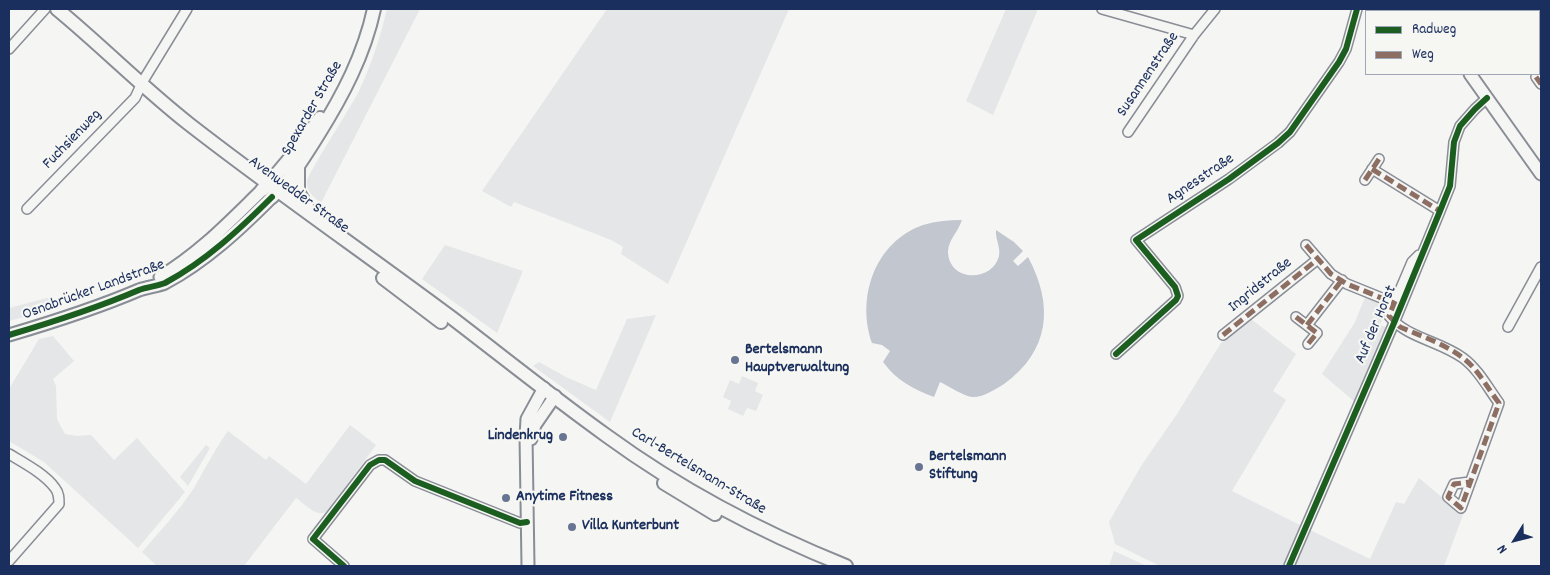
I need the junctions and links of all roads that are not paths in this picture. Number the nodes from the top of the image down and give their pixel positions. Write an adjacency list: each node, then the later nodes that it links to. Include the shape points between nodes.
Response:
1 (45, 9): 11 (street)
2 (49, 9): 13 (main road, Avenwedder Straße)
3 (187, 9): 13 (street, Fuchsienweg)
4 (366, 9): 21 (main road, Spexarder Straße, via 350,64 331,100)
5 (374, 9): 17 (main road, Spexarder Straße, via 356,69)
6 (1102, 9): 10 (street, Susannenstraße)
7 (1215, 9): 10 (street, Susannenstraße)
8 (1356, 9): 38 (street, Agnesstraße, via 1346,49 1290,132 1229,180 1136,240 1175,287 1178,296)
9 (63, 11): 13 (main road, Avenwedder Straße)
10 (1194, 35): 15 (street, Susannenstraße)
11 (9, 49)
12 (1471, 75): 14 (street)
13 (140, 88): 21 (main road, Avenwedder Straße); 22 (street, Fuchsienweg, via 136,98)
14 (1487, 98): 19 (street); 23 (street, Auf der Horst, via 1457,134 1450,186)
15 (1128, 132)
16 (1379, 159): 18 (street)
17 (298, 168): 21 (main road, Spexarder Straße); 24 (main road, via 299,195)
18 (1372, 169): 20 (street); 23 (street)
19 (1541, 174)
20 (1365, 180)
21 (270, 190): 24 (main road, Avenwedder Straße); 35 (street, Osnabrücker Landstraße, via 200,250 152,285); 39 (main road, Avenwedder Straße)
22 (27, 208)
23 (1440, 212): 26 (street, Auf der Horst)
24 (320, 222): 39 (main road, Avenwedder Straße)
25 (1306, 245): 27 (street, Ingridstraße)
26 (1423, 251): 30 (street, Auf der Horst, via 1412,262); 32 (street, Auf der Horst)
27 (1318, 259): 29 (street, Ingridstraße, via 1331,274); 36 (street, Ingridstraße)
28 (1541, 267): 34 (street)
29 (1342, 280): 30 (street, Ingridstraße); 33 (street)
30 (1394, 303): 32 (street, Auf der Horst, via 1389,316)
31 (1296, 317): 33 (street)
32 (1394, 323): 41 (street, via 1463,358 1499,404); 48 (street, Auf der Horst)
33 (1307, 325): 37 (street, via 1317,333)
34 (1508, 327)
35 (9, 335)
36 (1224, 335)
37 (1308, 344)
38 (1116, 354)
39 (547, 396): 42 (street, via 527,419); 46 (main road, Carl-Bertelsmann-Straße, via 604,443 686,498 759,537); 47 (main road, Carl-Bertelsmann-Straße, via 707,500 779,538)
40 (9, 454): 43 (street, via 41,475 59,495 58,504)
41 (1470, 482)
42 (528, 522): 44 (street, via 520,522 415,481 385,460 379,460 370,465 313,539); 45 (street)
43 (9, 561)
44 (344, 566)
45 (528, 566)
46 (826, 566)
47 (846, 566)
48 (1289, 566)

